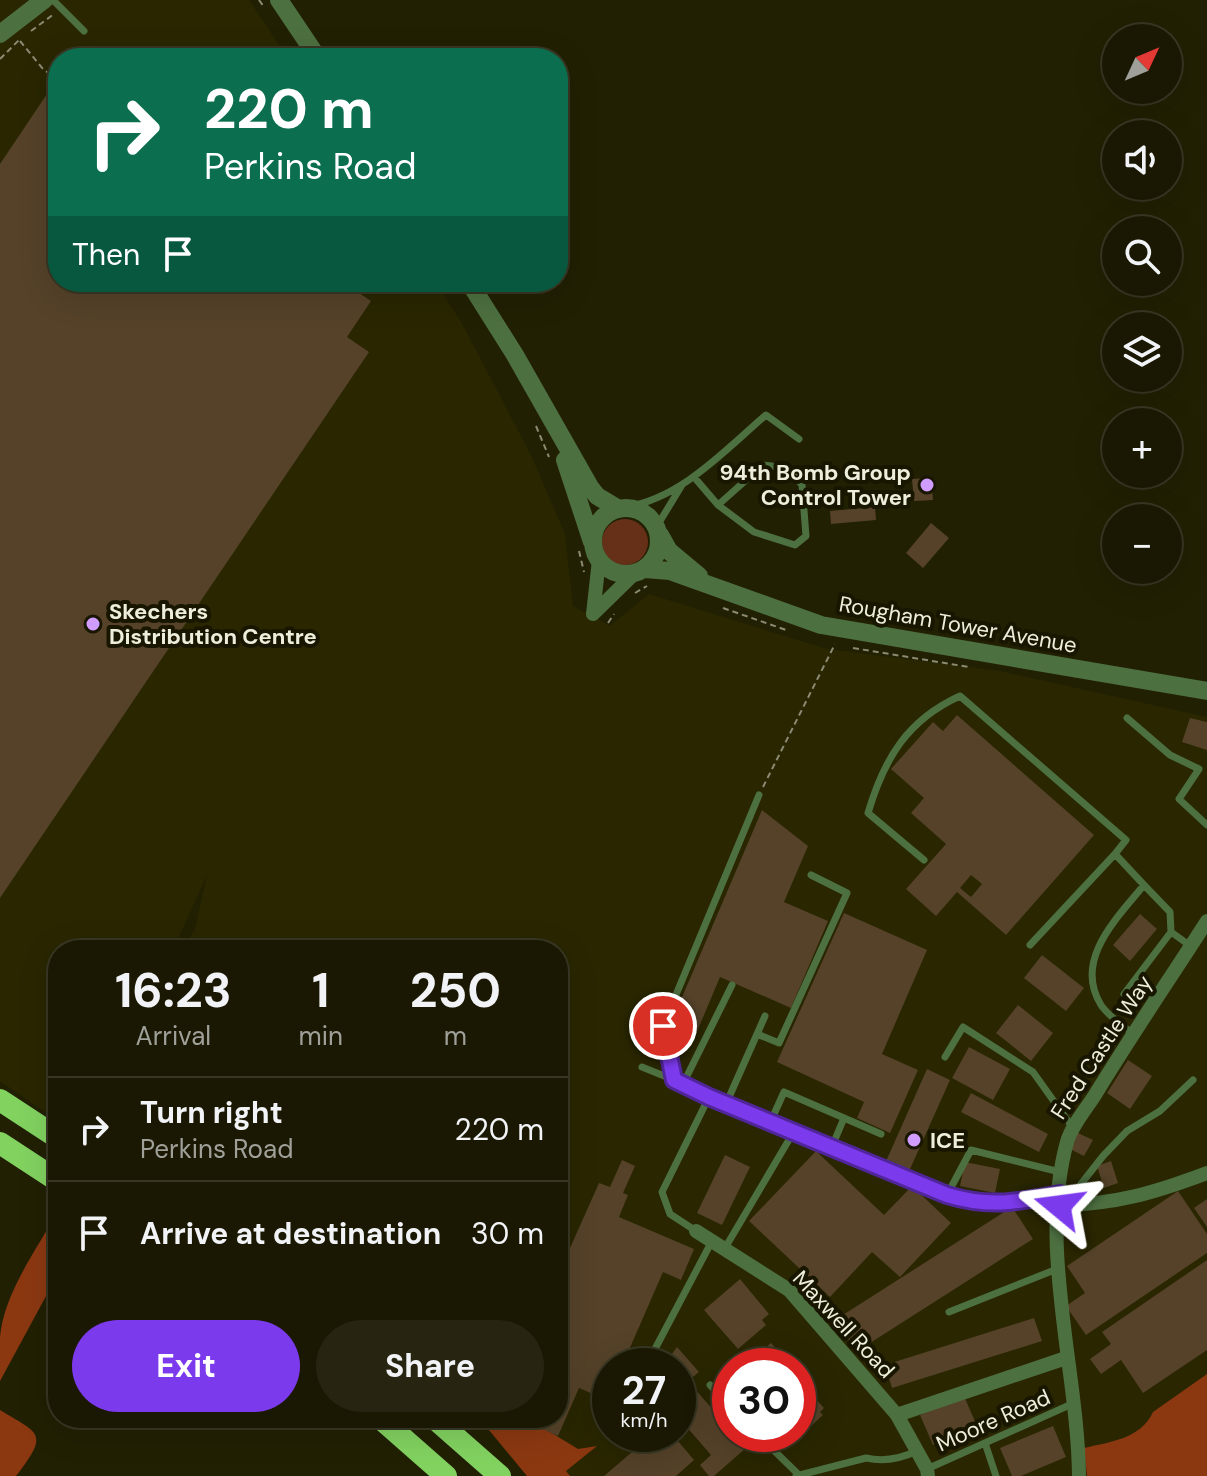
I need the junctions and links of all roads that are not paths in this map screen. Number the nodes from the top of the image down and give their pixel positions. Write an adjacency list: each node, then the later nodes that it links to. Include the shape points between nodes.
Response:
1 (53, 0): 3 (lane)
2 (279, 0): 6 (street)
3 (52, 5): 4 (lane); 5 (street)
4 (84, 31)
5 (0, 34)
6 (311, 48)
7 (475, 292): 9 (street)
8 (799, 439): 10 (lane, via 766,415)
9 (562, 442): 13 (street, via 597,496); 15 (street)
10 (694, 477): 11 (lane); 12 (lane)
11 (682, 485): 13 (lane); 14 (lane)
12 (718, 505): 12 (lane, via 754,532 795,545 806,536 802,485 787,468 763,465)
13 (622, 508): 14 (street, via 644,512); 15 (street, via 608,512 596,527)
14 (658, 531): 16 (street, via 657,554); 17 (street, Rougham Tower Avenue, via 669,551)
15 (590, 552): 16 (street, via 615,572); 16 (street, via 593,614)
16 (640, 571): 17 (street, Rougham Tower Avenue, via 670,571)
17 (707, 584): 18 (street, Rougham Tower Avenue, via 821,625)
18 (1207, 691)
19 (1127, 718): 21 (lane, via 1166,753 1199,769 1179,799)
20 (759, 795): 33 (lane)
21 (1207, 825)
22 (1115, 854): 23 (lane, via 1126,840 960,696 936,707 906,734 880,774 868,813); 25 (lane); 28 (lane)
23 (924, 860)
24 (811, 875): 34 (lane, via 847,893 779,1043)
25 (1144, 885): 27 (lane, via 1170,912); 35 (lane, via 1103,935 1092,963 1102,1006)
26 (1203, 926): 29 (street, Fred Castle Way)
27 (1171, 932): 29 (lane); 31 (lane)
28 (1030, 945)
29 (1192, 947): 35 (street, Fred Castle Way)
30 (732, 985): 39 (lane)
31 (1124, 994)
32 (765, 1016): 34 (lane)
33 (663, 1026): 39 (street)
34 (757, 1034): 42 (lane)
35 (1134, 1035): 45 (street, Fred Castle Way)
36 (945, 1057): 45 (lane, via 963,1027 1033,1072)
37 (642, 1067): 39 (lane)
38 (1193, 1080): 56 (lane, via 1111,1148 1081,1184)
39 (678, 1082): 40 (street)
40 (709, 1097): 42 (street); 57 (lane, via 662,1192 670,1214)
41 (0, 1100): 46 (highway)
42 (726, 1104): 44 (street)
43 (844, 1118): 44 (lane, via 784,1092); 48 (lane); 50 (lane)
44 (770, 1123): 47 (street)
45 (1074, 1129): 51 (street, Fred Castle Way)
46 (48, 1131)
47 (793, 1133): 50 (street); 58 (lane)
48 (881, 1134)
49 (0, 1143): 53 (highway)
50 (831, 1149): 54 (street)
51 (1063, 1172): 54 (lane, via 971,1150); 55 (street, Fred Castle Way)
52 (1207, 1173): 56 (street, via 1146,1196)
53 (48, 1174)
54 (947, 1195): 55 (street, via 975,1203)
55 (1060, 1200): 56 (street); 59 (street, Fred Castle Way)
56 (1076, 1205)
57 (696, 1231): 58 (street, Maxwell Road)
58 (718, 1245): 61 (lane); 64 (street, Maxwell Road, via 789,1290)
59 (1059, 1269): 60 (lane); 62 (street, Fred Castle Way)
60 (949, 1312)
61 (657, 1348)
62 (1066, 1358): 63 (street, Fred Castle Way); 64 (street)
63 (1074, 1403): 67 (lane, Moore Road); 75 (street, Fred Castle Way)
64 (897, 1415): 68 (street, Maxwell Road)
65 (391, 1428): 72 (highway)
66 (445, 1428): 73 (highway)
67 (985, 1443): 70 (lane, Moore Road); 74 (lane)
68 (917, 1451): 70 (street, Maxwell Road); 71 (lane)
69 (774, 1452): 71 (lane)
70 (927, 1472)
71 (796, 1475)
72 (446, 1476)
73 (500, 1476)
74 (996, 1476)
75 (1079, 1476)

